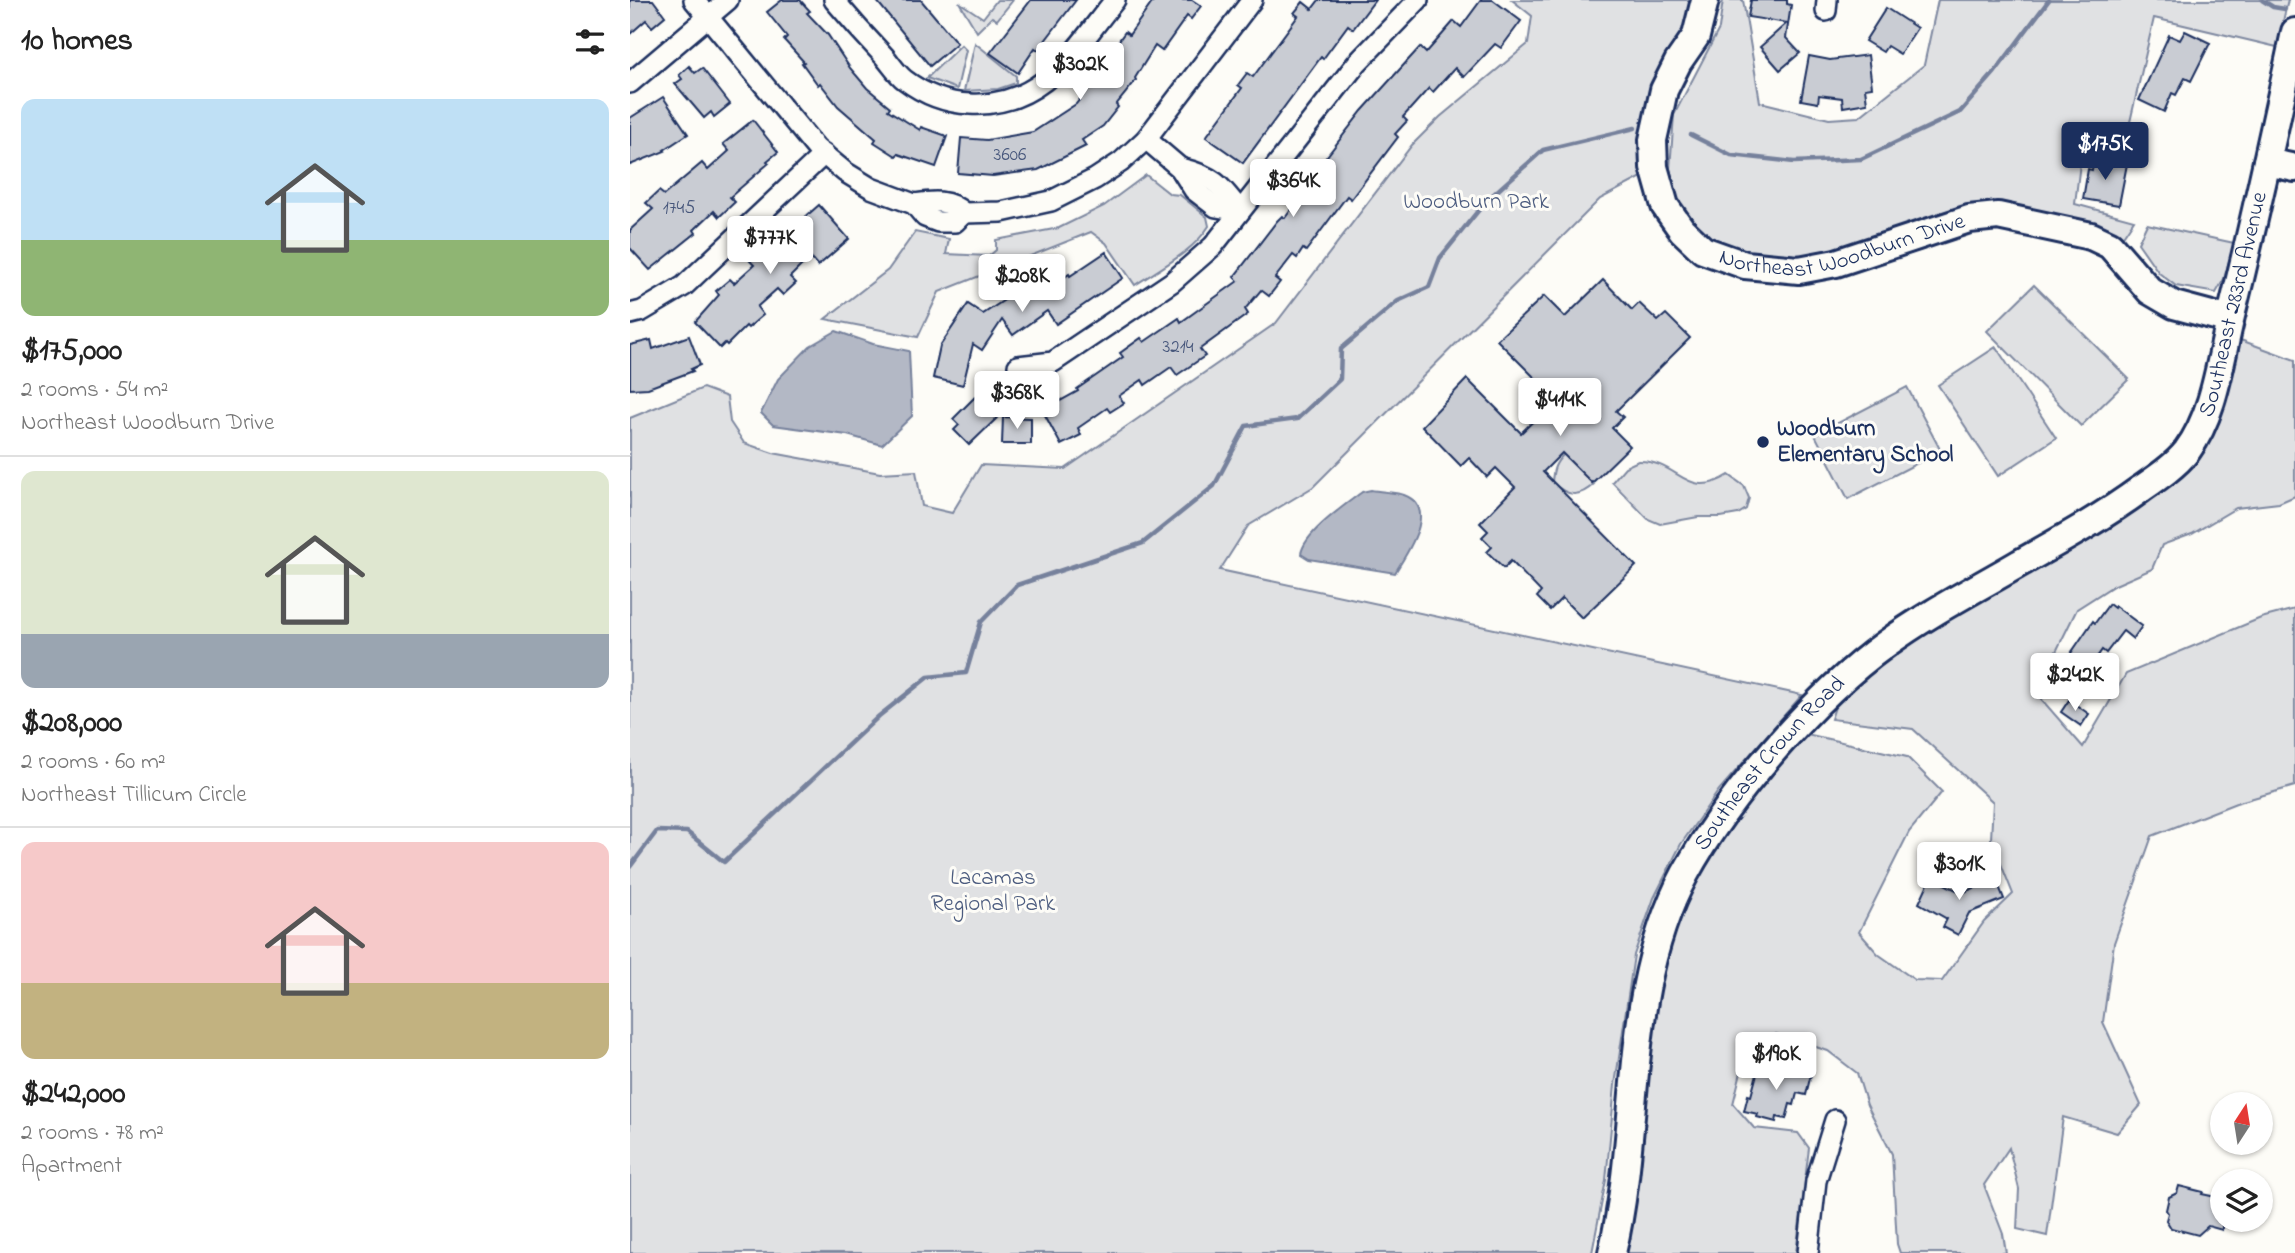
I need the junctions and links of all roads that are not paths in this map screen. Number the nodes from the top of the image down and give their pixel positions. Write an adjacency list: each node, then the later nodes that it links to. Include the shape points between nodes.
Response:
1 (694, 0): 8 (street)
2 (728, 0): 8 (street)
3 (834, 0): 4 (street, via 904,79 930,96 988,105 1017,98 1055,74)
4 (1115, 0)
5 (1252, 0): 11 (street)
6 (1418, 0): 15 (street, via 1357,63)
7 (1705, 0): 17 (street, Northeast Woodburn Drive, via 1696,36 1664,90 1653,140 1654,167 1665,206 1703,250 1745,265 1799,270 1836,263 1969,219 1998,216 2091,236 2110,245 2150,291 2174,305)
8 (708, 18): 10 (street); 12 (street)
9 (2295, 32): 13 (street, Southeast 283rd Avenue)
10 (630, 83)
11 (1146, 139): 12 (street, via 1095,179 1051,201 1001,212 964,213 955,222 925,217 914,204 871,188); 15 (street, via 1180,168 1205,174)
12 (824, 154): 16 (street, via 684,286)
13 (2267, 162): 14 (street); 17 (street, Southeast 283rd Avenue)
14 (2295, 168)
15 (1240, 211): 18 (street, via 1213,246 1172,282 1053,362)
16 (630, 314)
17 (2230, 320): 19 (street, Southeast 283rd Avenue, via 2211,401)
18 (1018, 366)
19 (2189, 449): 21 (street, Southeast Crown Road, via 2113,510 1885,644 1803,719 1731,806 1685,875 1650,967)
20 (1835, 1121): 22 (street, via 1816,1181)
21 (1612, 1253)
22 (1808, 1253)

